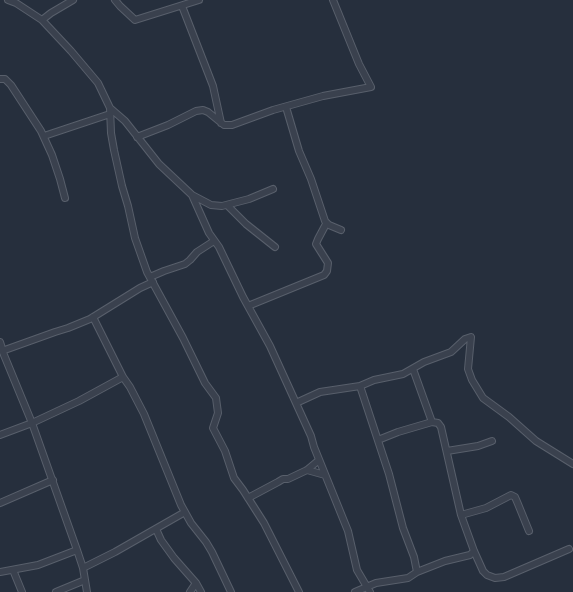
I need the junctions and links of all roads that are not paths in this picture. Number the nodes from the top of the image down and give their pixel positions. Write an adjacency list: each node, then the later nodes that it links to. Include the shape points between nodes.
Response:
1 (8, 0): 7 (street)
2 (73, 0): 7 (street)
3 (115, 0): 6 (street, via 135,20)
4 (199, 0): 6 (street)
5 (333, 0): 9 (street, via 371,87)
6 (182, 6): 11 (street, via 213,86)
7 (42, 20): 10 (street, via 98,83)
8 (0, 78): 12 (street, via 11,85)
9 (286, 107): 11 (street, via 232,125); 18 (street)
10 (110, 111): 12 (street); 13 (street, via 125,121); 22 (street, via 122,186 135,238)
11 (221, 123): 13 (street, via 208,112 196,111)
12 (44, 136): 16 (street)
13 (137, 137): 15 (street, via 159,164)
14 (273, 189): 17 (street)
15 (192, 195): 17 (street, via 211,205); 20 (street)
16 (65, 198)
17 (227, 205): 21 (street)
18 (326, 224): 19 (street); 23 (street, via 316,244 328,263 324,275)
19 (341, 230)
20 (214, 241): 22 (street, via 185,264); 23 (street)
21 (275, 247)
22 (151, 279): 24 (street); 42 (street, via 216,398 218,413 213,428 234,478)
23 (248, 306): 30 (street)
24 (93, 317): 26 (street); 28 (street)
25 (0, 342): 26 (street)
26 (2, 354): 31 (street)
27 (413, 369): 29 (street); 32 (street); 38 (street, via 451,352 471,337 468,369 483,398 536,441)
28 (123, 377): 31 (street); 44 (street, via 144,414)
29 (360, 386): 30 (street, via 320,392); 34 (street)
30 (296, 403): 37 (street)
31 (32, 422): 33 (street); 41 (street)
32 (432, 422): 34 (street); 36 (street, via 441,427)
33 (0, 435)
34 (378, 440): 54 (street)
35 (492, 442): 36 (street)
36 (447, 451): 45 (street)
37 (318, 460): 39 (street); 40 (street)
38 (573, 464)
39 (307, 470): 40 (street); 42 (street)
40 (325, 475): 57 (street, via 348,530 357,570)
41 (52, 480): 43 (street); 49 (street)
42 (248, 498): 64 (street)
43 (0, 503)
44 (185, 512): 46 (street); 63 (street, via 212,552)
45 (461, 515): 47 (street, via 486,508 511,495 515,497); 50 (street)
46 (156, 529): 51 (street); 56 (street, via 174,558)
47 (529, 531)
48 (569, 549): 50 (street, via 495,578 483,571)
49 (77, 550): 51 (street); 52 (street, via 38,565)
50 (474, 552): 54 (street)
51 (83, 568): 55 (street)
52 (13, 570): 53 (street); 58 (street)
53 (0, 572)
54 (418, 572): 57 (street, via 408,578 376,583)
55 (85, 580): 59 (street); 60 (street)
56 (196, 583): 61 (street); 62 (street)
57 (368, 589): 65 (street)
58 (22, 592)
59 (56, 592)
60 (87, 592)
61 (190, 592)
62 (201, 592)
63 (230, 592)
64 (299, 592)
65 (355, 592)

